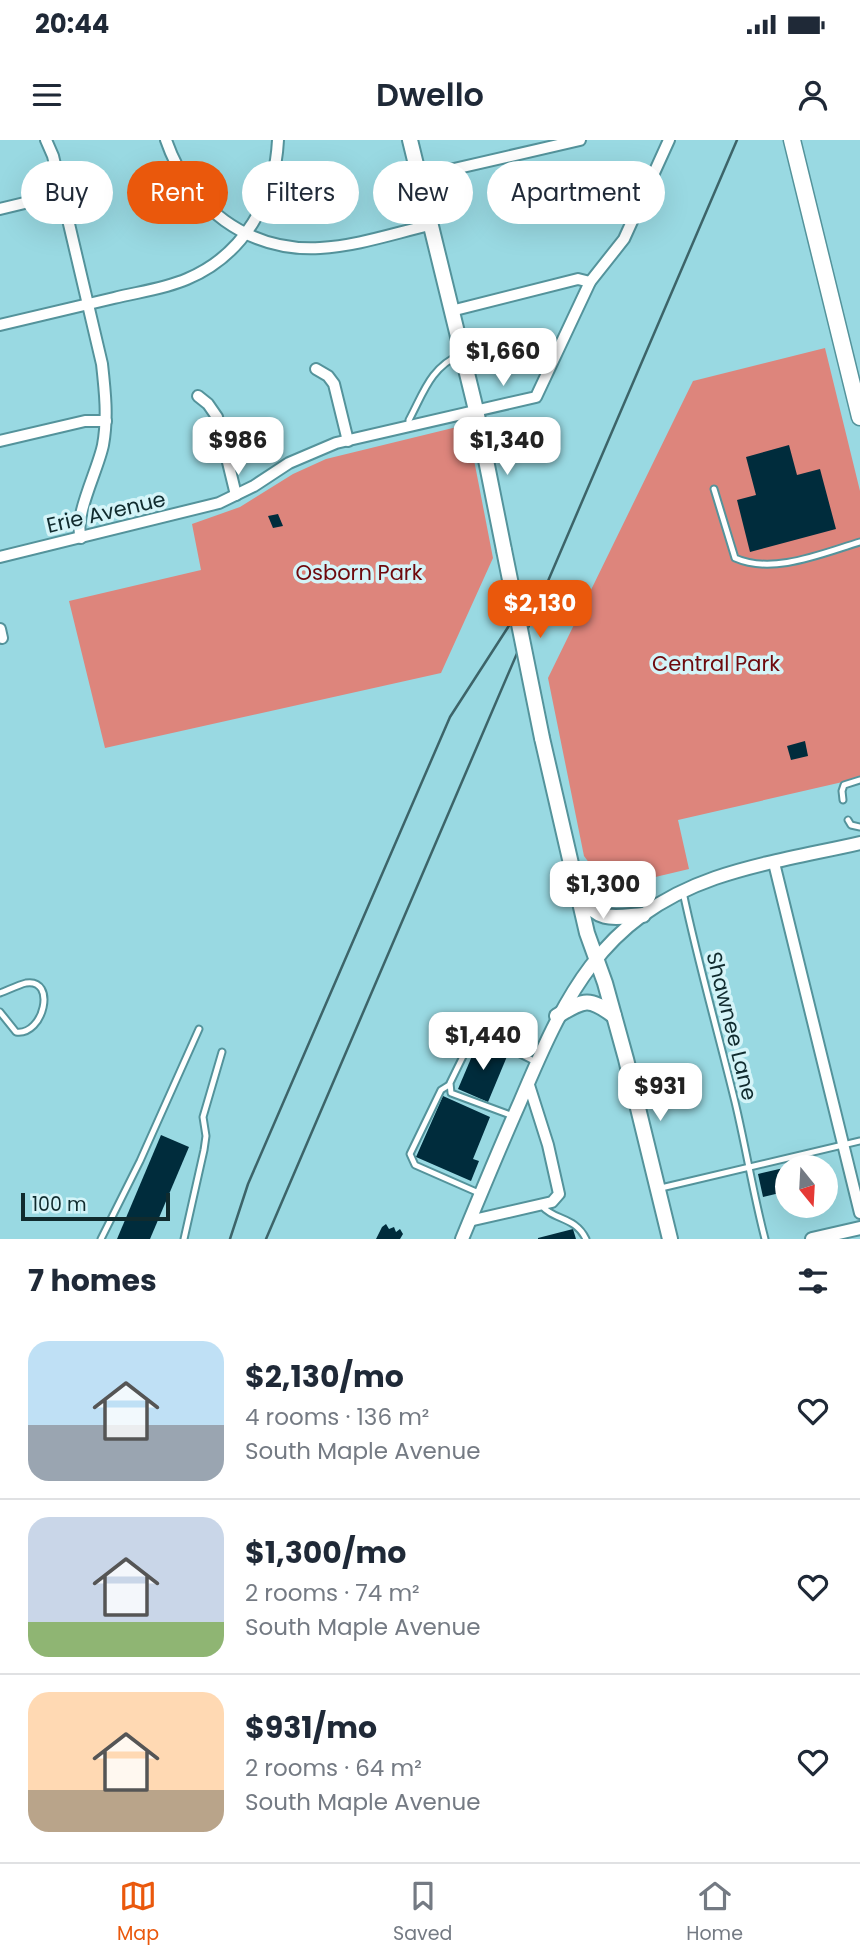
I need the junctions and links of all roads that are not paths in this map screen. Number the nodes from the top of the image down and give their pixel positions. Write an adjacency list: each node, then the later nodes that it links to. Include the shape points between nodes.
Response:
1 (46, 140): 8 (street)
2 (166, 140): 15 (street, via 196,195 215,215)
3 (278, 140): 15 (street, via 272,183)
4 (410, 140): 9 (main road)
5 (580, 140): 10 (street)
6 (668, 140): 16 (street, via 624,239)
7 (792, 140): 22 (main road)
8 (54, 161)
9 (415, 161)
10 (473, 165)
11 (21, 204): 12 (street)
12 (0, 209)
13 (69, 224): 17 (street)
14 (430, 225): 15 (street, via 319,248 281,246); 18 (main road)
15 (246, 234): 17 (street, via 220,260 190,278)
16 (590, 282): 18 (street, via 578,279); 24 (street, Erie Avenue, via 536,397)
17 (88, 304): 19 (street); 26 (street, via 102,364)
18 (451, 311): 20 (main road)
19 (0, 324)
20 (461, 354): 24 (main road); 27 (lane, via 446,360 433,374)
21 (316, 369): 29 (street, via 334,384)
22 (856, 388): 25 (main road)
23 (198, 396): 31 (street, via 218,417)
24 (477, 410): 27 (street, Erie Avenue); 42 (main road, bridge, via 542,738)
25 (860, 417)
26 (106, 421): 28 (street, via 85,421); 32 (street, via 99,463 79,518)
27 (409, 427): 29 (street, Erie Avenue)
28 (0, 441)
29 (348, 441): 31 (street, Erie Avenue, via 289,463)
30 (714, 489): 33 (lane, via 732,552 746,563 775,563)
31 (236, 495): 32 (street, Erie Avenue, via 199,510)
32 (81, 538): 34 (street, Erie Avenue)
33 (860, 542)
34 (0, 557)
35 (860, 780): 36 (lane, via 844,785)
36 (843, 800)
37 (848, 820): 38 (lane)
38 (860, 827)
39 (860, 843): 40 (street)
40 (774, 863): 41 (street, via 715,878); 56 (street)
41 (683, 892): 43 (street); 57 (lane, Shawnee Lane)
42 (579, 895): 43 (main road, via 597,915); 44 (main road)
43 (643, 915): 44 (street)
44 (596, 958): 47 (street); 48 (main road)
45 (0, 993): 46 (lane, via 29,982 44,992 45,1002 33,1028 24,1033 16,1032)
46 (0, 1012)
47 (557, 1016): 48 (main road, via 589,1001); 51 (street)
48 (614, 1016): 58 (main road)
49 (200, 1029): 64 (lane)
50 (222, 1052): 65 (lane, via 203,1117 205,1150)
51 (537, 1062): 52 (street); 53 (lane, via 473,1035)
52 (528, 1082): 54 (street); 60 (street, via 559,1189 557,1199)
53 (449, 1085): 54 (lane, via 452,1093); 59 (lane, via 442,1090 411,1160)
54 (513, 1116): 59 (street)
55 (860, 1141): 56 (lane)
56 (843, 1145): 57 (lane); 61 (street)
57 (750, 1168): 58 (lane); 69 (lane, Shawnee Lane)
58 (658, 1189): 68 (main road)
59 (481, 1194): 62 (street)
60 (541, 1205): 62 (street); 67 (lane, via 570,1220)
61 (860, 1213)
62 (469, 1221): 66 (street)
63 (860, 1228): 70 (street)
64 (101, 1239)
65 (184, 1239)
66 (462, 1239)
67 (586, 1239)
68 (670, 1239)
69 (765, 1239)
70 (812, 1239)

